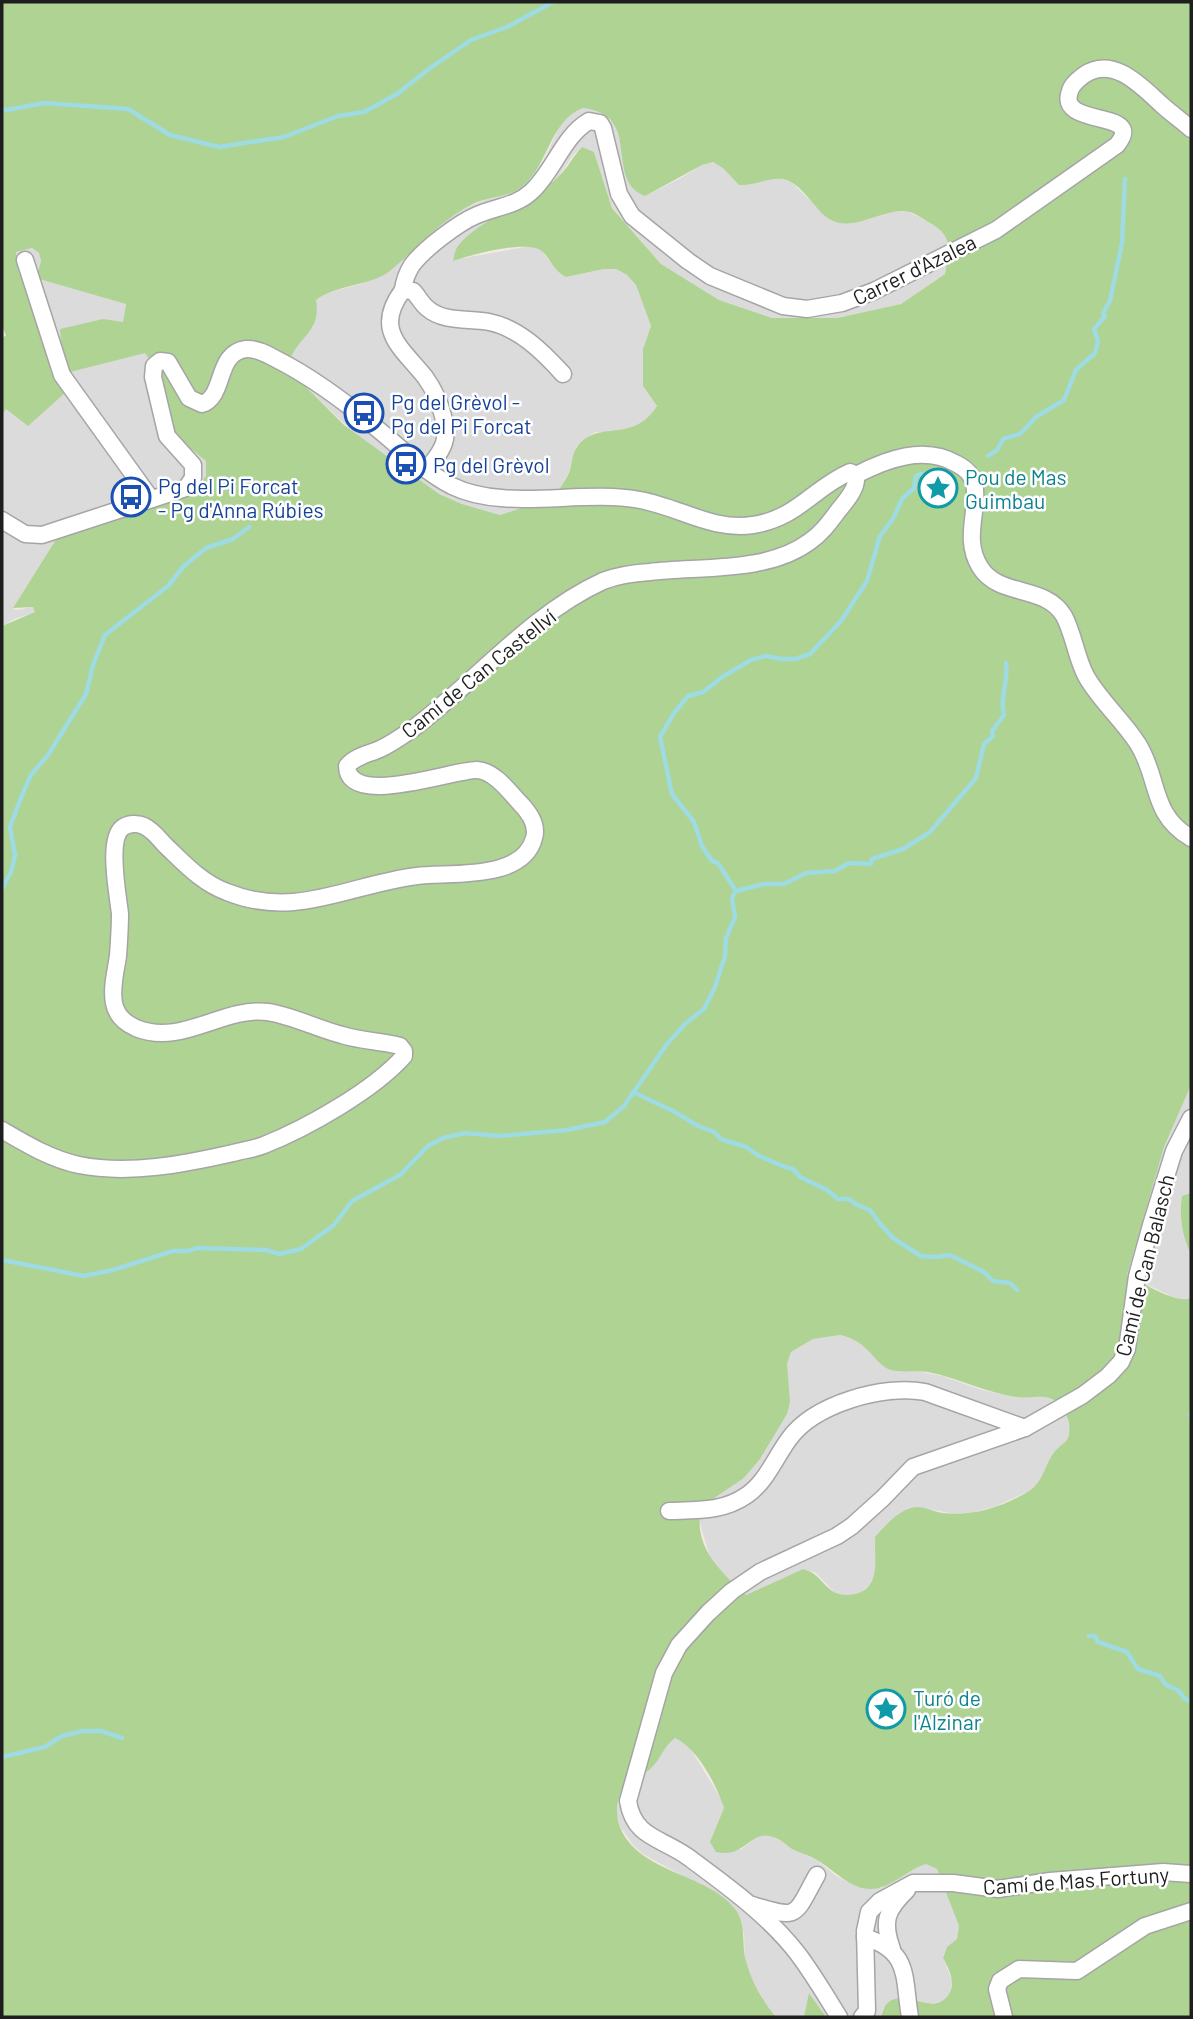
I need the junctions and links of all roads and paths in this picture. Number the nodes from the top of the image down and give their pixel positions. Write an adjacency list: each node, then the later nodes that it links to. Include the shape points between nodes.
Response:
1 (1191, 129): 3 (street, Carrer d'Azalea, via 1125,74 1103,69 1087,74 1072,86 1070,104 1078,114 1116,124 1122,131 1118,145 996,230 874,291 807,309 783,306 710,276 637,221 619,194 603,128 597,121 589,121 573,134 547,176 529,194 464,221 416,261)
2 (26, 260): 7 (street, via 62,375)
3 (402, 290): 4 (street, via 412,291 439,315 490,322 516,333); 5 (street, via 390,317 392,338 430,384 445,426 442,447)
4 (563, 374)
5 (427, 470): 6 (street, via 484,497 642,500 736,526 789,514 837,478 850,472); 7 (street, via 328,390 263,352 248,349 224,366 213,397 202,404 189,398 170,364 164,360 153,368 167,436 190,460 194,474 181,491)
6 (856, 475): 9 (street, via 911,455 955,462 971,475 972,541 980,568 995,582 1056,605 1089,680 1140,749 1162,809); 11 (street, Camí de Can Castellví, via 852,492 824,529 795,551 757,563 669,569 606,580 573,596 495,656 402,737 347,766 352,779 381,786 478,770 487,773 527,811 534,825 535,837 529,848 509,865 483,872 405,878 320,899 263,902 210,885 145,826 127,825 119,831 114,852 120,918 113,998 124,1021 149,1033 164,1033 187,1031 240,1014 268,1012 349,1037 400,1046 404,1056 388,1071 332,1111 263,1146 207,1159 96,1168 61,1160)
7 (151, 499): 8 (street, via 42,535 25,534)
8 (2, 520)
9 (1191, 838)
10 (1191, 1118): 12 (street, Camí de Can Balasch, via 1174,1151 1137,1276 1124,1356 1083,1395)
11 (2, 1129)
12 (1025, 1428): 13 (street, via 925,1392 892,1390 814,1415 789,1439 761,1483 732,1504 715,1510); 17 (street, Camí de Can Balasch, via 913,1467 852,1526 732,1591 680,1645 664,1673 628,1801 631,1816 638,1827 686,1856)
13 (669, 1511)
14 (1191, 1874): 16 (street, Camí de Mas Fortuny, via 1163,1872 998,1889)
15 (817, 1875): 17 (street, via 792,1913)
16 (913, 1883): 19 (street, via 869,1912); 20 (street, via 886,1922)
17 (746, 1904): 21 (street, via 784,1938)
18 (1191, 1911): 24 (street, Camí de Mas Fortuny, via 1145,1926 1077,1971 1019,1969 1000,1981 997,1989)
19 (865, 1937): 20 (street); 22 (street, via 867,2011)
20 (892, 1949): 23 (street, via 902,1965)
21 (839, 2017)
22 (862, 2017)
23 (910, 2017)
24 (1004, 2017)

